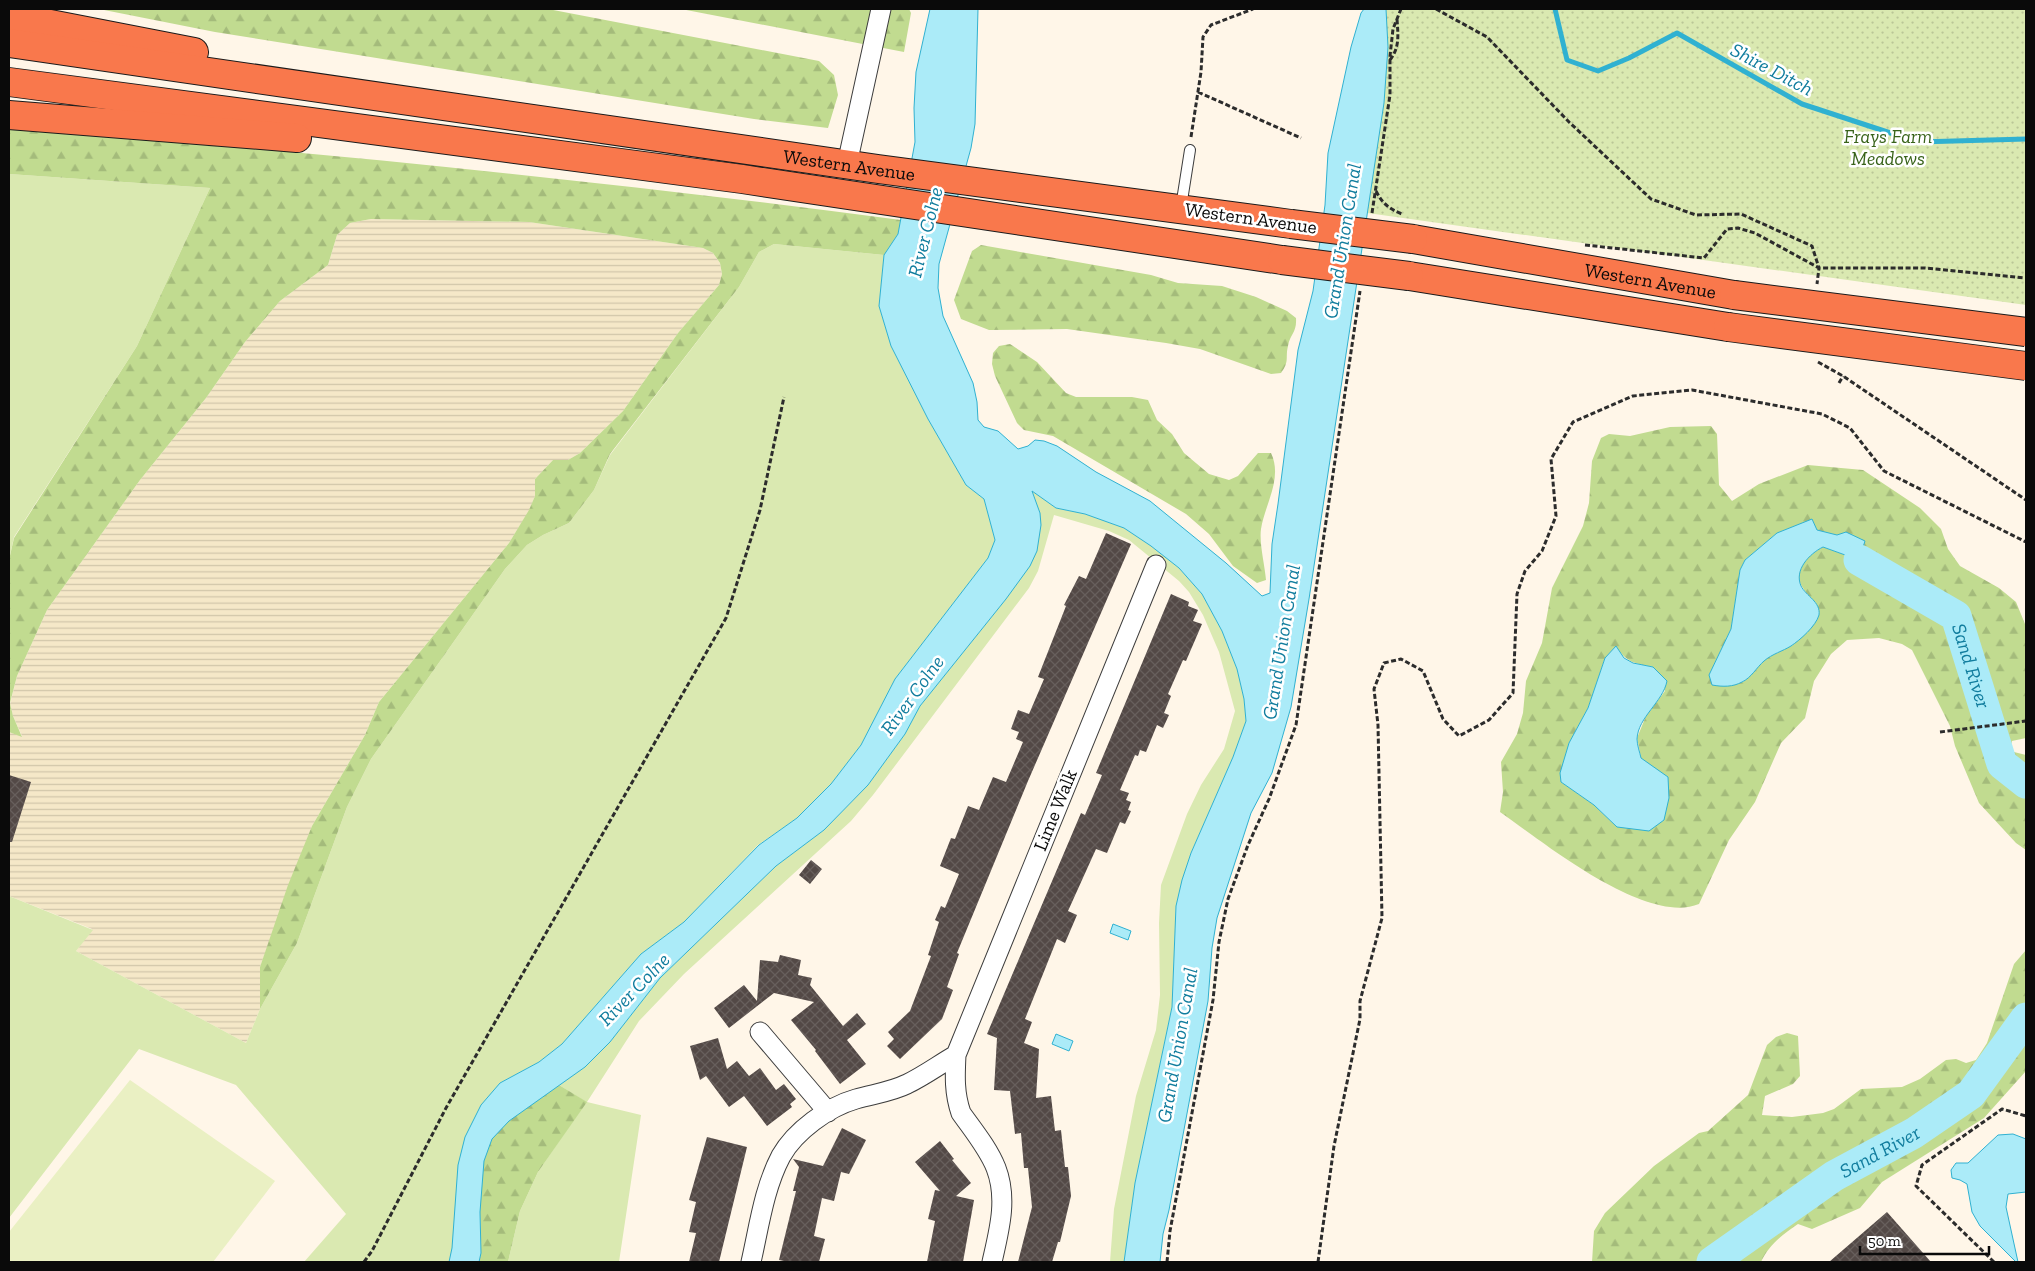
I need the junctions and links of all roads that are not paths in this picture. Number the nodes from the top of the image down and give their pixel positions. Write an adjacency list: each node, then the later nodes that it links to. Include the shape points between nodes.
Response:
1 (881, 9): 8 (street)
2 (9, 16): 5 (highway)
3 (9, 43): 5 (highway)
4 (9, 82): 9 (highway)
5 (474, 109): 8 (highway, Western Avenue)
6 (9, 115): 9 (highway, via 267,135)
7 (1190, 150): 10 (lane)
8 (847, 164): 10 (highway, Western Avenue)
9 (742, 179): 12 (highway, Western Avenue, bridge, via 1409,276 1728,327)
10 (1181, 208): 11 (highway, Western Avenue, bridge, via 1291,224 1410,229 1734,295)
11 (2026, 332)
12 (2026, 366)
13 (1156, 565): 15 (street, Lime Walk)
14 (760, 1032): 16 (street)
15 (956, 1054): 16 (street, via 907,1084 855,1099); 18 (street, via 955,1075 961,1113 991,1158 999,1178 1001,1220)
16 (828, 1112): 17 (street, via 798,1136 782,1154 767,1195)
17 (751, 1262)
18 (992, 1262)

